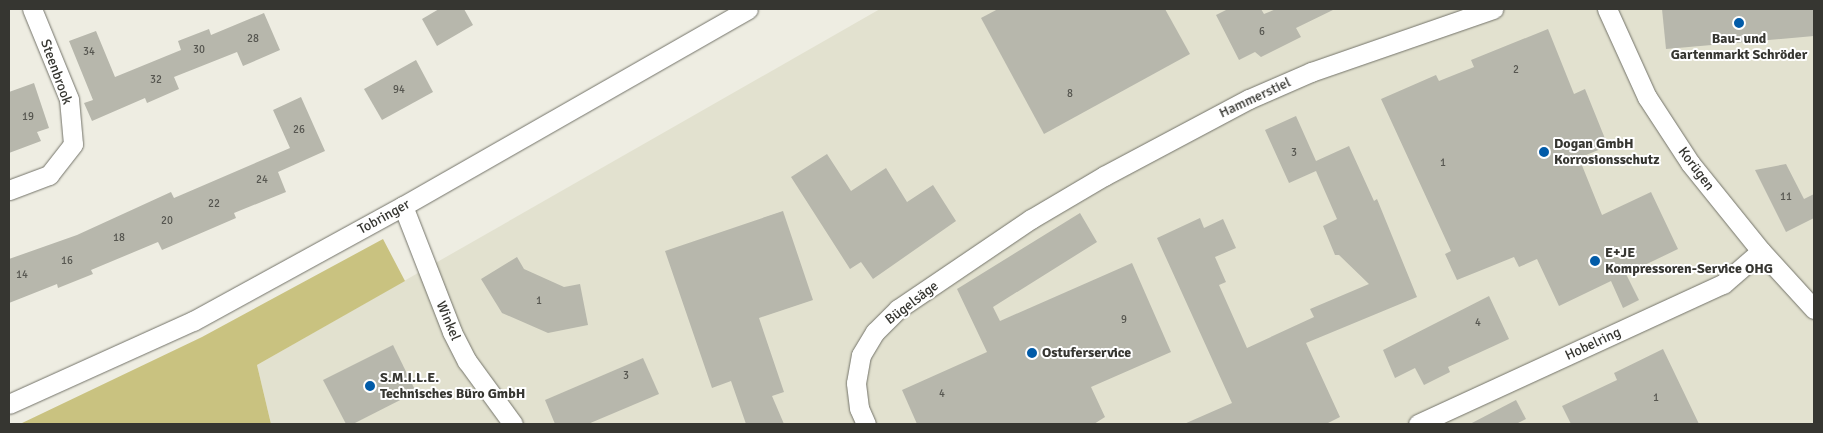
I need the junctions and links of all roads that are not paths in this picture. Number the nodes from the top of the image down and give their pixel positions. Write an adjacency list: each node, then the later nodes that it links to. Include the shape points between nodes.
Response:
1 (32, 9): 5 (street, Steenbrook, via 69,99 73,144 49,175)
2 (748, 9): 6 (street, Tobringer)
3 (1493, 9): 7 (street, Hammerstiel, via 1311,72 1249,99)
4 (1607, 9): 8 (street, Korügen, via 1647,97 1690,163)
5 (9, 190)
6 (403, 206): 10 (street, Tobringer, via 193,321); 11 (street, Winkel, via 452,332 467,361)
7 (1031, 219): 12 (street, Bügelsäge, via 898,309 875,332 861,354 856,383 859,408)
8 (1760, 252): 9 (street, Korügen); 13 (street, Hobelring, via 1723,284)
9 (1814, 309)
10 (9, 404)
11 (513, 424)
12 (866, 424)
13 (1418, 424)

